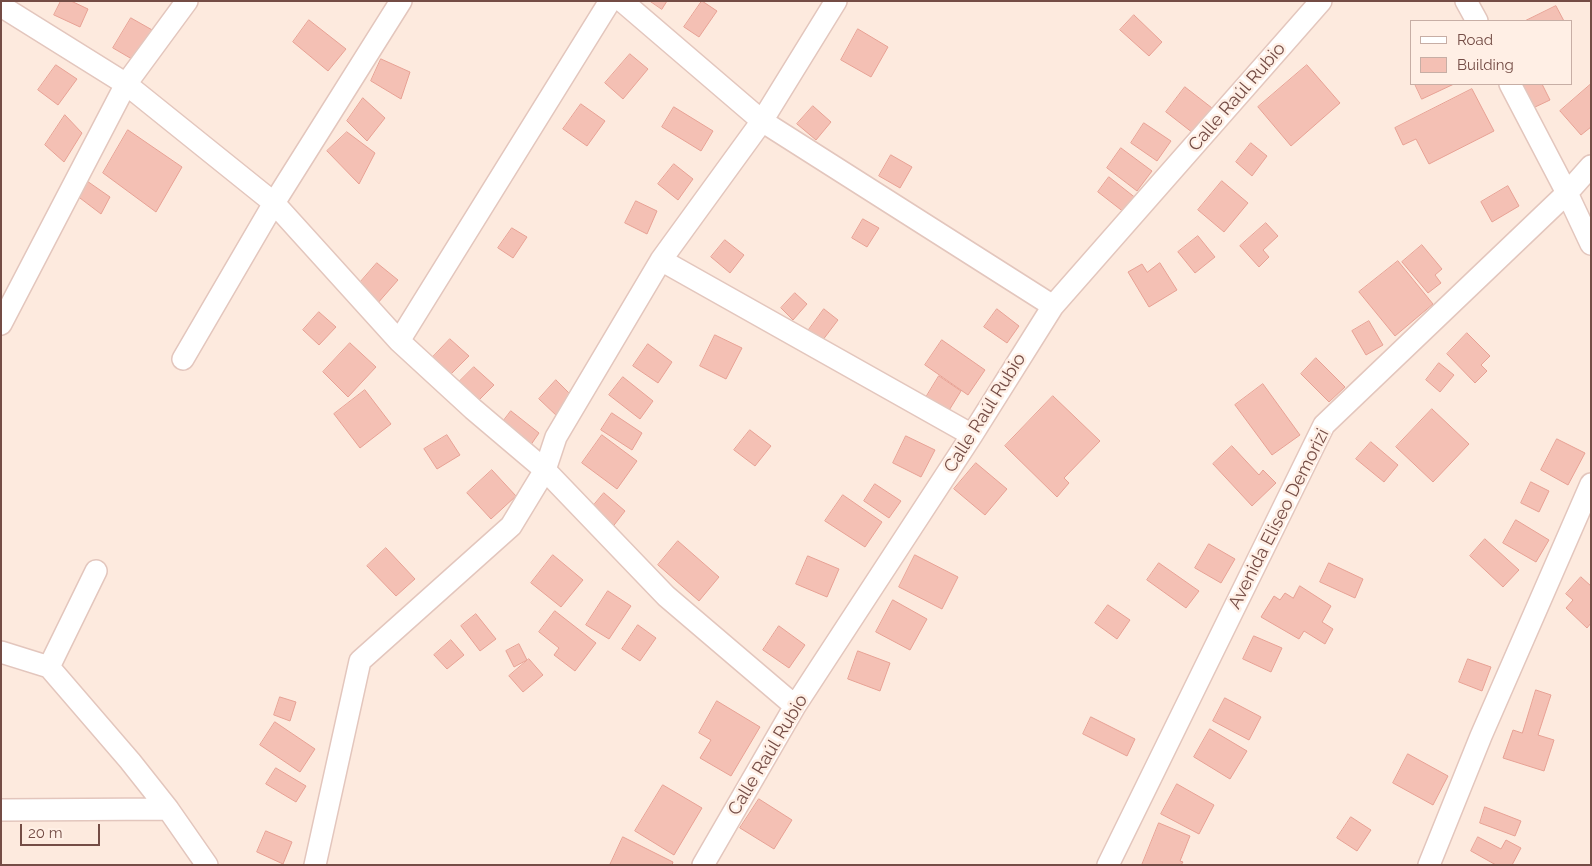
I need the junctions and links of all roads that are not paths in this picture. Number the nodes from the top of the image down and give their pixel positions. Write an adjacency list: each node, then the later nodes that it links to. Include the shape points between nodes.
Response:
1 (187, 1): 10 (street)
2 (401, 1): 15 (street)
3 (610, 1): 20 (street)
4 (622, 1): 12 (street)
5 (836, 1): 12 (street)
6 (1321, 1): 18 (street, Calle Raúl Rubio)
7 (1466, 1): 9 (street)
8 (1, 6): 10 (street)
9 (1476, 20)
10 (126, 84): 15 (street); 19 (street)
11 (1511, 85): 14 (street)
12 (762, 121): 17 (street); 18 (street)
13 (1591, 166): 14 (street, Avenida Eliseo Demorizi)
14 (1567, 193): 16 (street); 34 (street, Avenida Eliseo Demorizi, via 1324,425)
15 (274, 203): 20 (street); 21 (street)
16 (1591, 244)
17 (661, 260): 22 (street); 23 (street, via 556,437)
18 (1053, 306): 22 (street, Calle Raúl Rubio)
19 (1, 324)
20 (399, 341): 23 (street)
21 (183, 359)
22 (972, 435): 28 (street, Calle Raúl Rubio)
23 (545, 470): 28 (street, via 666,596); 32 (street, via 511,526 360,661)
24 (1591, 484): 35 (street, via 1481,736)
25 (96, 571): 27 (street)
26 (1, 652): 27 (street)
27 (49, 667): 29 (street)
28 (795, 706): 33 (street, Calle Raúl Rubio)
29 (168, 809): 30 (street); 31 (street)
30 (1, 810)
31 (207, 865)
32 (315, 865)
33 (703, 865)
34 (1108, 865)
35 (1429, 865)

